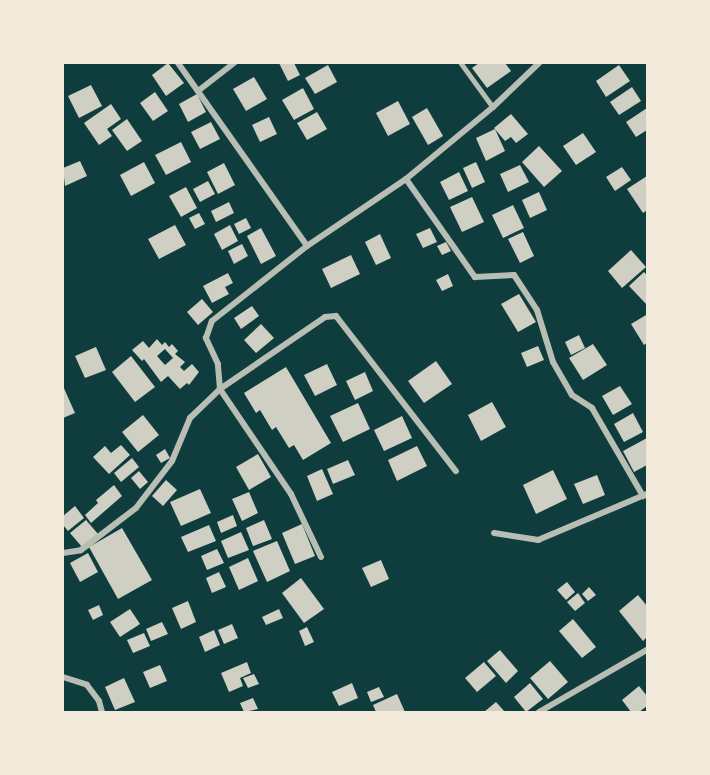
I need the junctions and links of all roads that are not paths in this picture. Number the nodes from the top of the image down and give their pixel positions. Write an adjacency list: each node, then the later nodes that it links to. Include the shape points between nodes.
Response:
1 (178, 63): 5 (street)
2 (234, 63): 5 (street)
3 (461, 63): 6 (lane)
4 (539, 63): 6 (street)
5 (198, 91): 8 (street)
6 (493, 107): 7 (street)
7 (406, 179): 8 (street); 11 (street, via 475,277 514,275 537,310 553,362 572,395 592,408)
8 (307, 246): 9 (street, via 212,321 206,338 218,364)
9 (220, 389): 10 (street, via 325,317 336,316); 13 (street, via 190,418 172,461 136,508 81,550); 14 (street, via 291,494)
10 (456, 471)
11 (645, 495): 12 (street, via 538,540)
12 (494, 533)
13 (63, 553)
14 (321, 556)
15 (647, 650): 18 (street)
16 (63, 677): 17 (street, via 87,686)
17 (102, 712)
18 (539, 712)

